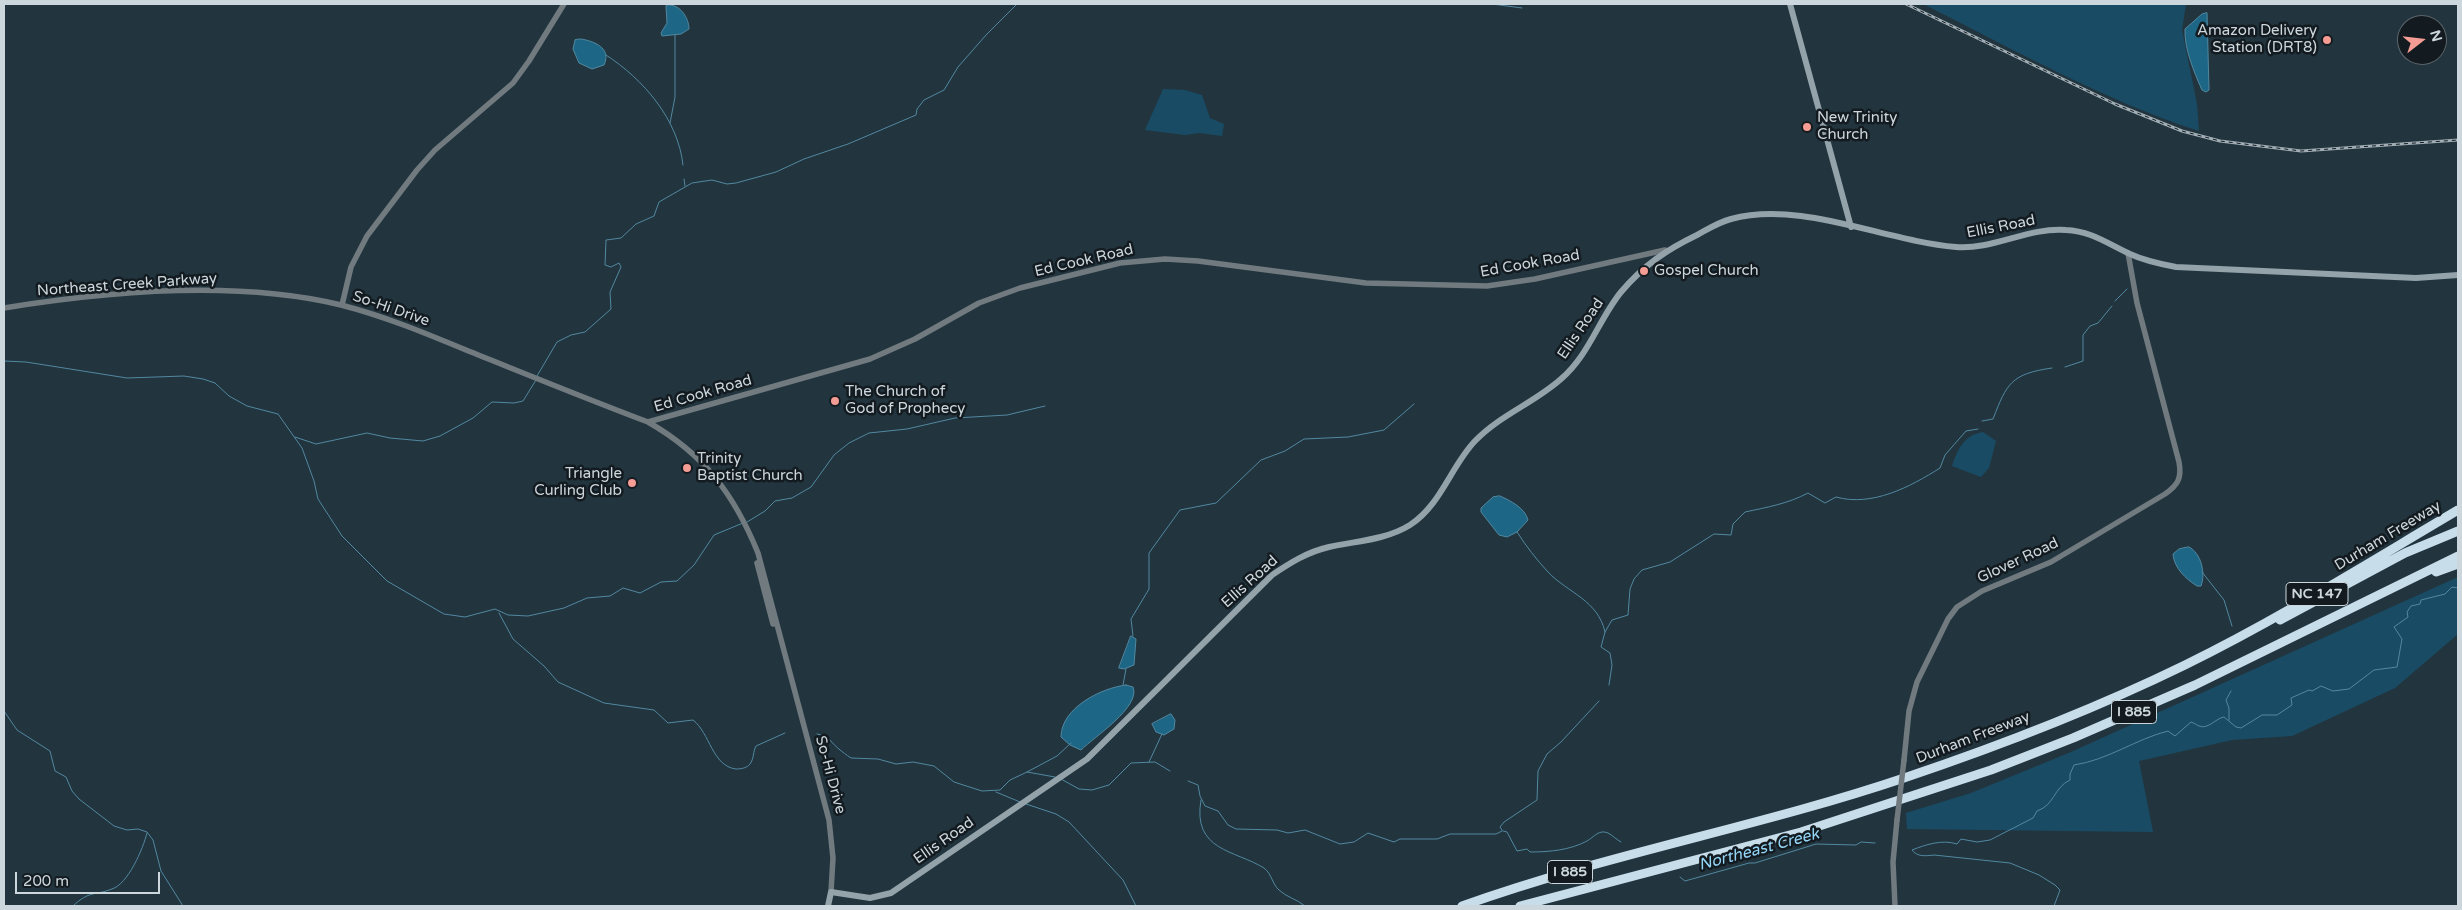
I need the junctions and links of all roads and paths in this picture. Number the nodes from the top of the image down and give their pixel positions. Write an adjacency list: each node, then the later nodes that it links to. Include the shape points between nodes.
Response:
1 (564, 4): 7 (street, So-Hi Drive, via 513,83 435,150 367,236 351,267)
2 (1790, 4): 3 (main road)
3 (1851, 227): 4 (main road, Ellis Road, via 1799,216 1755,214 1728,219); 5 (main road, Ellis Road, via 1958,247 1973,247 2038,232 2068,230 2102,239)
4 (1665, 250): 9 (street, Ed Cook Road, via 1535,279 1487,286 1373,284 1198,261 1165,259 1120,263 1020,288 979,303 870,359); 16 (main road, Ellis Road, via 1619,294 1581,358 1562,378 1496,422 1473,443 1430,508 1411,524 1380,538 1327,548 1290,562 1272,575 1087,759 891,893 870,898)
5 (2128, 253): 6 (main road, Ellis Road, via 2149,262 2176,267 2416,278); 20 (street, Glover Road, bridge, via 2137,303 2180,469 2179,482 2165,494 2051,562 1982,591 1957,607 1948,619 1917,682 1909,711 1893,862)
6 (2458, 275)
7 (342, 306): 8 (street, Northeast Creek Parkway, via 299,297 225,291 58,300); 9 (street, So-Hi Drive, via 412,328)
8 (4, 308)
9 (648, 422): 16 (street, So-Hi Drive, via 702,460 729,493 748,529 829,820 833,858)
10 (2458, 510): 15 (highway, Durham Freeway / NC 147, via 2347,577)
11 (2458, 531): 15 (highway, I 885, via 2406,553 2312,605)
12 (2458, 556): 14 (highway)
13 (2458, 564): 14 (highway, I 885)
14 (2393, 587): 19 (highway, I 885, via 2195,685 1999,766 1801,832)
15 (2186, 664): 18 (highway, Durham Freeway / I 885, via 2065,718 1917,774 1783,816 1546,879)
16 (831, 892): 17 (main road)
17 (828, 906)
18 (1462, 906)
19 (1520, 906)
20 (1895, 906)

